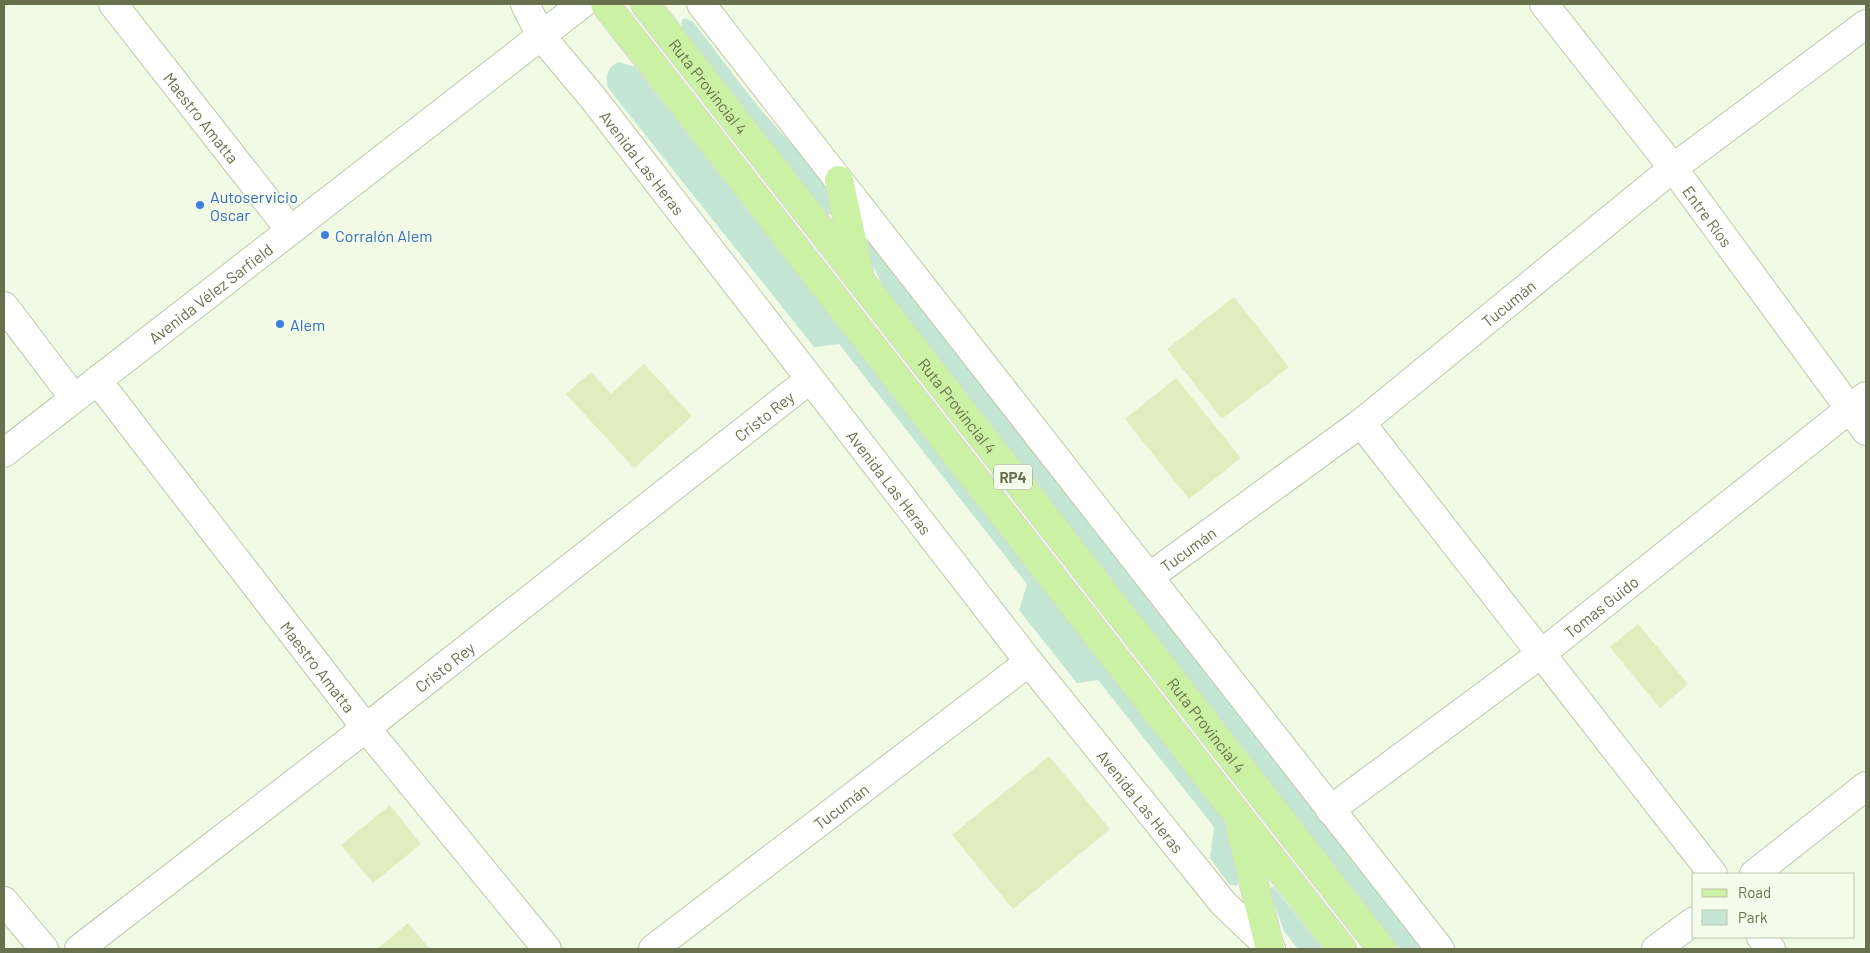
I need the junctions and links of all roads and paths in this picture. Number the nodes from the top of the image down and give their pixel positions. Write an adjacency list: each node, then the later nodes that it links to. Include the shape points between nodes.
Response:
1 (113, 4): 12 (street, Maestro Amatta)
2 (526, 4): 9 (street, Avenida Las Heras)
3 (582, 4): 9 (street, Avenida Vélez Sarfield)
4 (606, 4): 28 (main road, Ruta Provincial 4 / RP4)
5 (645, 4): 13 (main road, Ruta Provincial 4 / RP4)
6 (701, 4): 11 (street)
7 (1544, 4): 10 (street, Entre Ríos)
8 (1866, 24): 10 (street, Tucumán)
9 (541, 36): 12 (street, Avenida Vélez Sarfield); 16 (street, Avenida Las Heras, via 593,98)
10 (1673, 168): 18 (street, Entre Ríos); 19 (street, Tucumán)
11 (839, 180): 13 (main road); 22 (street)
12 (290, 230): 15 (street, Avenida Vélez Sarfield)
13 (861, 282): 40 (main road, Ruta Provincial 4 / RP4)
14 (4, 306): 17 (street)
15 (97, 380): 17 (street, Avenida Vélez Sarfield); 25 (street, Maestro Amatta)
16 (809, 380): 24 (street, Avenida Las Heras); 25 (street, Cristo Rey)
17 (74, 398): 21 (street, Avenida Vélez Sarfield)
18 (1858, 403): 20 (street, Entre Ríos); 23 (street, Tomas Guido)
19 (1361, 423): 22 (street, Tucumán); 23 (street)
20 (1866, 431)
21 (4, 453)
22 (1149, 577): 27 (street)
23 (1542, 653): 27 (street, Tomas Guido); 29 (street)
24 (1029, 662): 37 (street, Tucumán); 38 (street, Avenida Las Heras, via 1223,903)
25 (366, 728): 35 (street, Cristo Rey); 36 (street, Maestro Amatta)
26 (1866, 786): 30 (street)
27 (1330, 810): 41 (street)
28 (1237, 815): 38 (main road); 39 (main road, Ruta Provincial 4 / RP4)
29 (1712, 873)
30 (1755, 873)
31 (4, 901): 34 (street)
32 (1692, 922): 42 (street)
33 (1763, 938): 43 (street)
34 (44, 949)
35 (79, 949)
36 (547, 949)
37 (653, 949)
38 (1270, 949)
39 (1342, 949)
40 (1382, 949)
41 (1440, 949)
42 (1656, 949)
43 (1771, 949)

